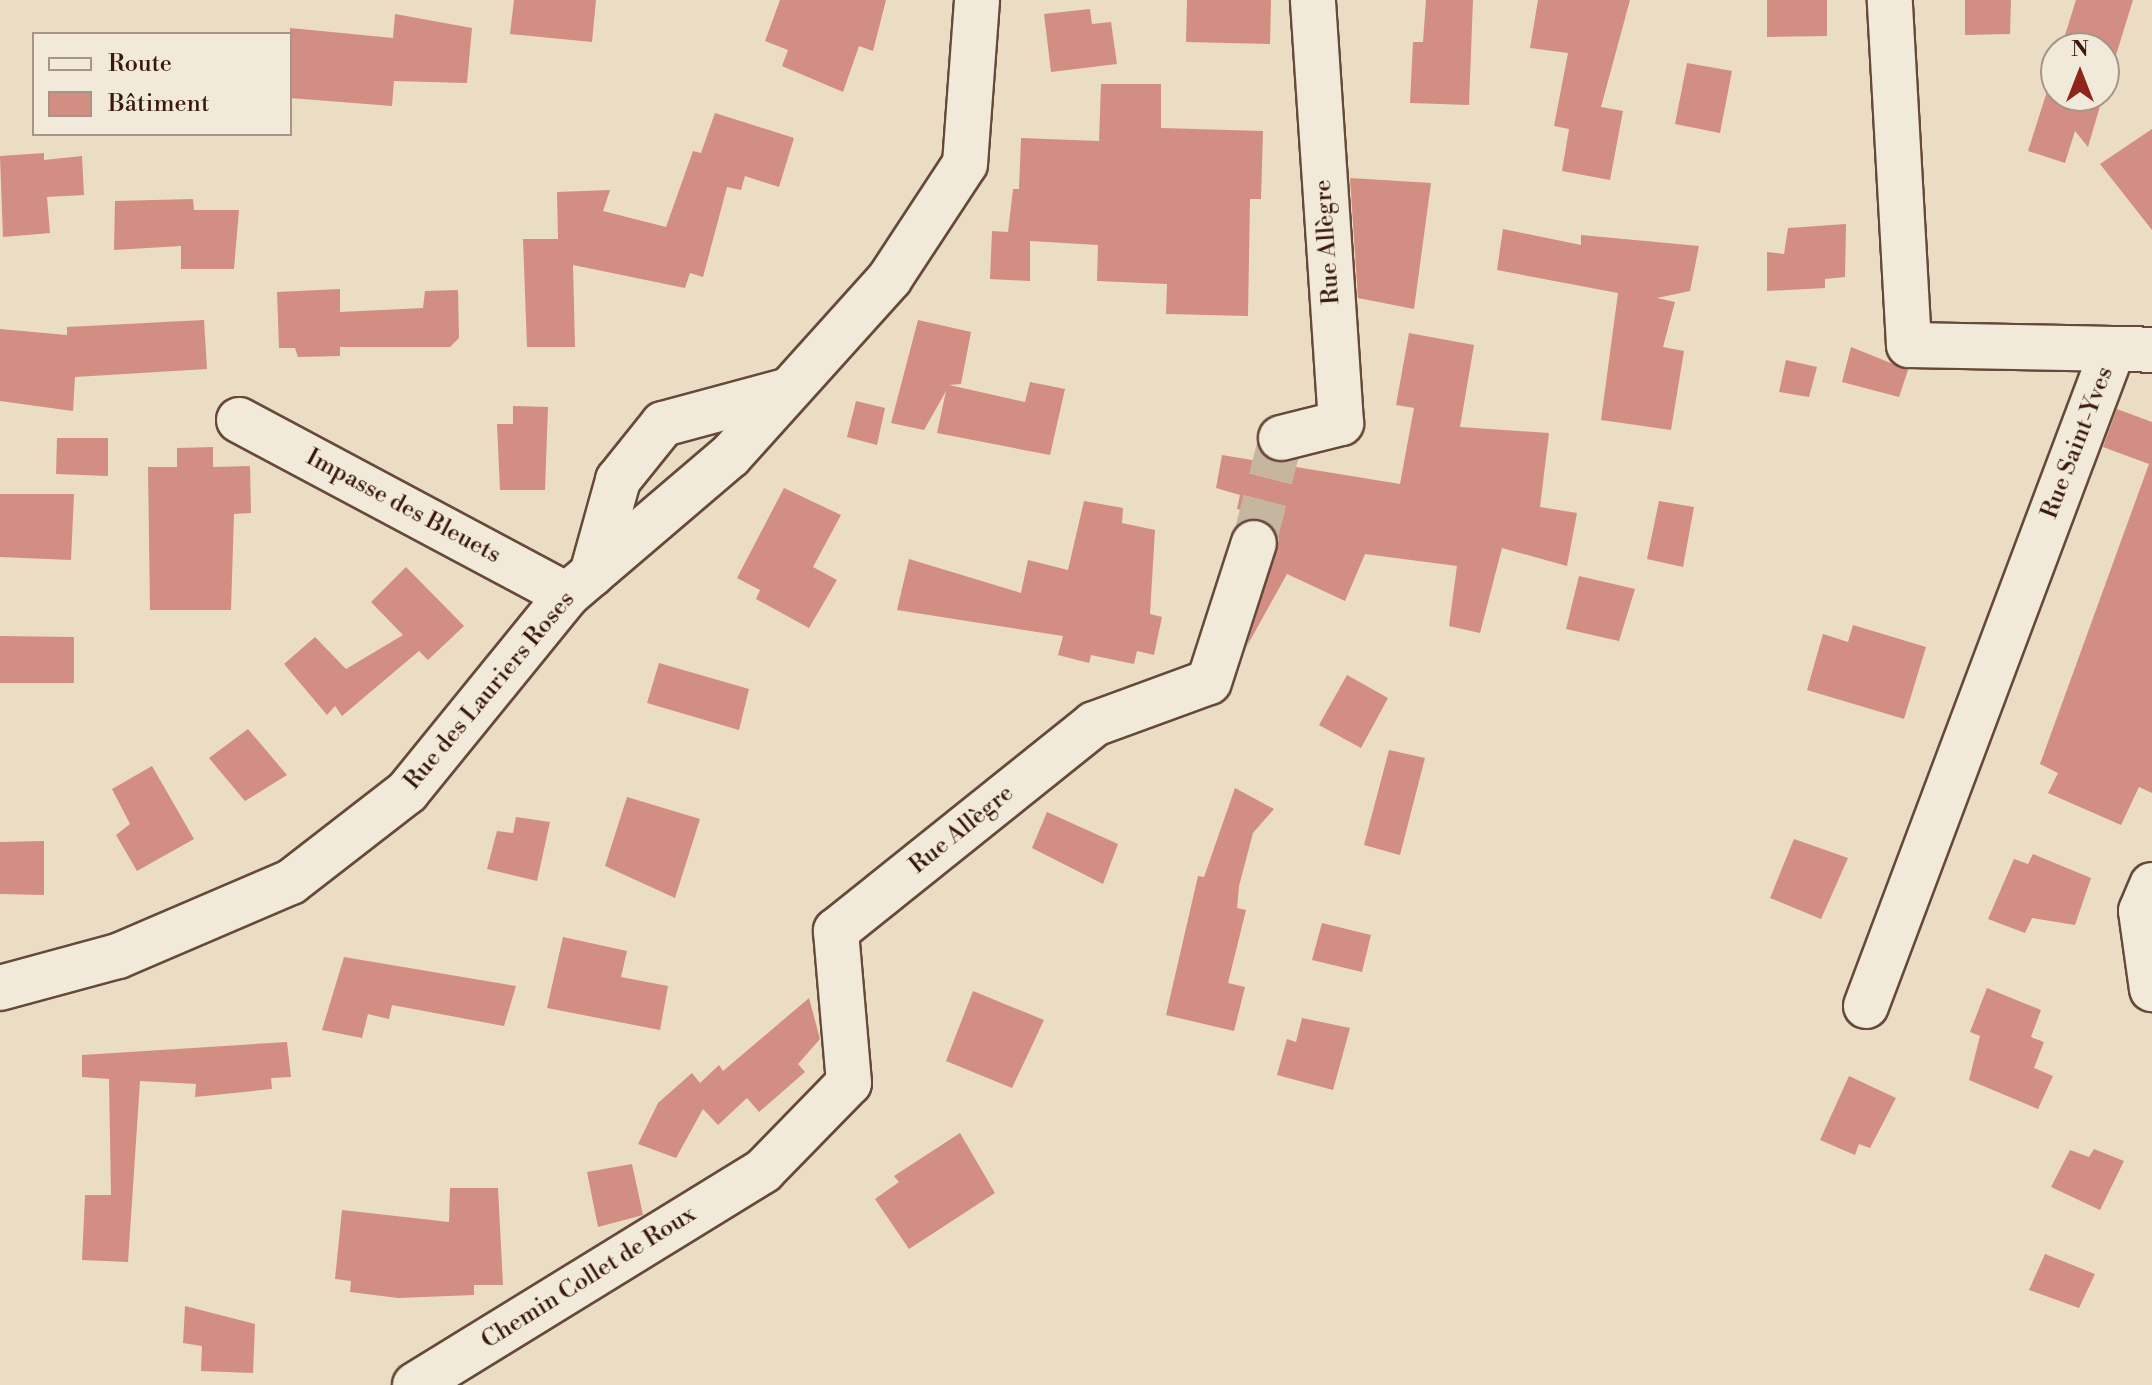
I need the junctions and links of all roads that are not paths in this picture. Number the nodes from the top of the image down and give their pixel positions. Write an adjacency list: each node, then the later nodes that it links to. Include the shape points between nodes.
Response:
1 (977, 0): 5 (street, Rue des Lauriers Roses, via 965,164 890,278)
2 (1313, 0): 7 (street, Rue Allègre, via 1341,423)
3 (1890, 0): 4 (street, Rue Saint-Yves, via 1909,345)
4 (2133, 350): 13 (street, Rue Saint-Yves)
5 (785, 391): 9 (street, Rue des Lauriers Roses, via 730,456); 9 (street, Rue des Lauriers Roses, via 663,424 618,480)
6 (239, 420): 9 (street, Impasse des Bleuets)
7 (1281, 438)
8 (1254, 543): 14 (street, Rue Allègre, via 1209,682 1094,724 836,931 849,1083)
9 (579, 584): 11 (street, Rue des Lauriers Roses, via 407,792 291,882 118,956)
10 (2152, 885): 12 (street, via 2141,911)
11 (0, 988)
12 (2152, 989)
13 (1866, 1006)
14 (763, 1171): 15 (street, Chemin Collet de Roux)
15 (415, 1385)

